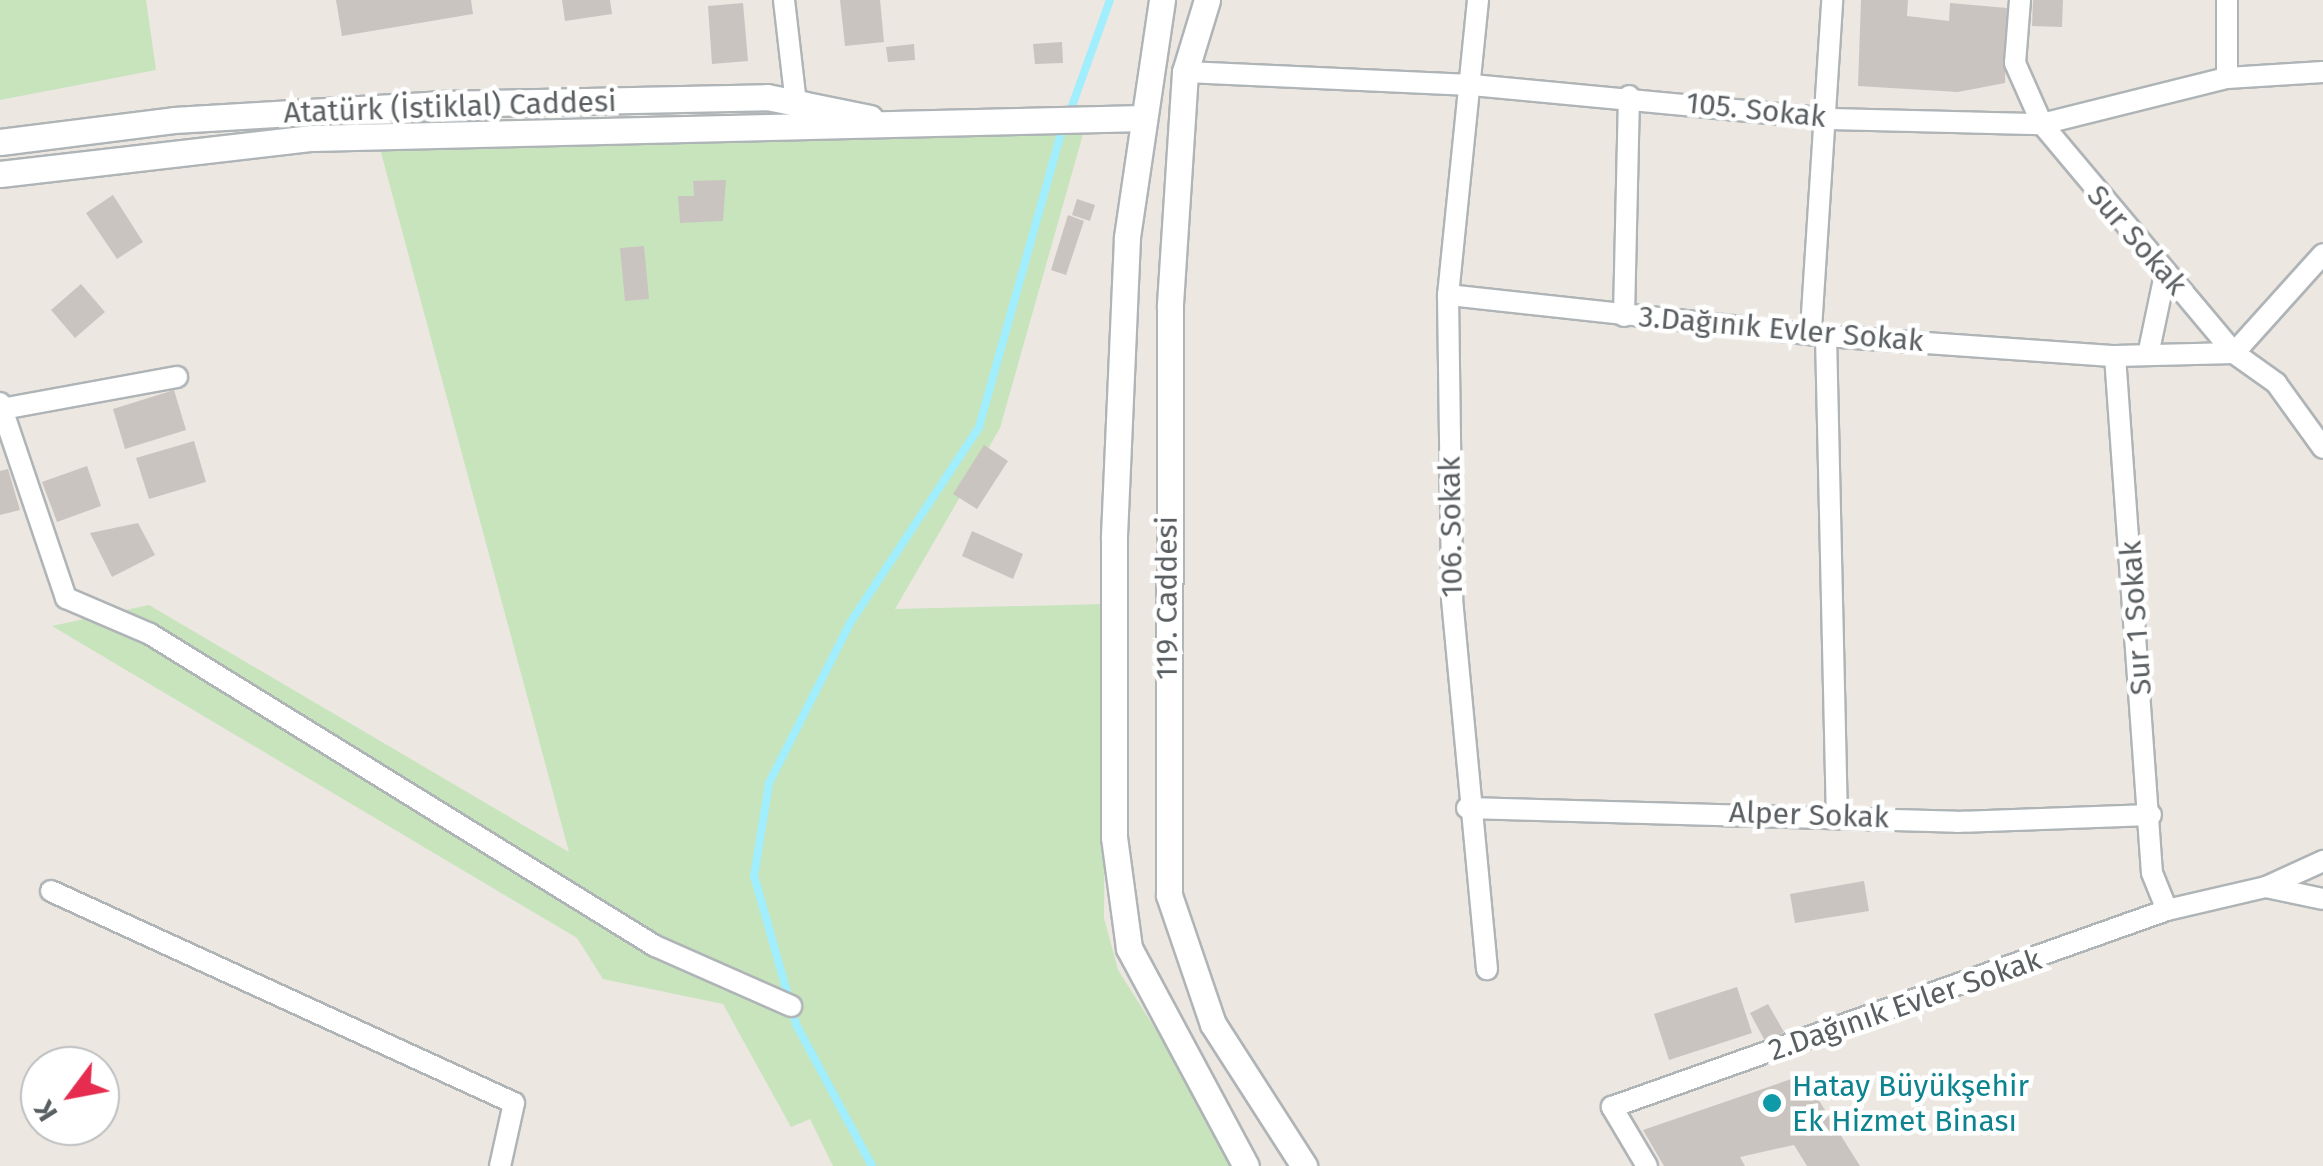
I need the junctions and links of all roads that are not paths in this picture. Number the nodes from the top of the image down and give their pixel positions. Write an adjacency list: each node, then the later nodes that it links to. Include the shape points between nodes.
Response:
1 (784, 0): 13 (street)
2 (1162, 0): 14 (street, 119. Caddesi)
3 (1206, 0): 8 (street, 119. Caddesi)
4 (1478, 0): 11 (street, 106. Sokak)
5 (1832, 0): 15 (street)
6 (2020, 0): 17 (street, Sur Sokak, via 2016,63)
7 (2227, 0): 10 (street)
8 (1185, 72): 11 (street, 105. Sokak); 43 (street, 119. Caddesi, via 1170,307 1169,895 1213,1024)
9 (2323, 72): 10 (street, 105. Sokak)
10 (2227, 78): 17 (street, 105. Sokak)
11 (1472, 85): 12 (street, 105. Sokak); 22 (street, 106. Sokak)
12 (1629, 96): 15 (street, 105. Sokak); 23 (street)
13 (796, 103): 16 (street, Atatürk (İstiklal) Caddesi); 18 (street, Atatürk (İstiklal) Caddesi, via 767,97 440,104 174,120)
14 (1144, 118): 16 (street, Atatürk (İstiklal) Caddesi); 42 (street, 119. Caddesi, via 1127,238 1114,539 1114,836 1129,948)
15 (1830, 119): 17 (street, 105. Sokak); 24 (street)
16 (900, 124): 19 (street, Atatürk (İstiklal) Caddesi, via 312,138)
17 (2042, 124): 21 (street, Sur Sokak)
18 (0, 142)
19 (0, 174)
20 (2323, 254): 25 (street)
21 (2166, 274): 25 (street, Sur Sokak); 26 (street)
22 (1448, 296): 23 (street, 3.Dağınık Evler Sokak); 31 (street, 106. Sokak, via 1452,599)
23 (1624, 316): 24 (street, 3.Dağınık Evler Sokak)
24 (1818, 332): 27 (street, 3.Dağınık Evler Sokak); 32 (street)
25 (2234, 353): 26 (street); 30 (street, Sur Sokak, via 2276,383)
26 (2148, 355): 27 (street)
27 (2115, 356): 33 (street, Sur 1 Sokak)
28 (177, 377): 29 (street)
29 (1, 406): 40 (street, via 66,598 150,634 655,946)
30 (2323, 448)
31 (1466, 808): 32 (street, Alper Sokak); 39 (street, 106. Sokak)
32 (1837, 814): 33 (street, Alper Sokak, via 1957,822)
33 (2151, 815): 38 (street, Sur 1 Sokak, via 2152,874)
34 (2323, 861): 35 (street, 2.Dağınık Evler Sokak)
35 (2266, 887): 37 (street, 2.Dağınık Evler Sokak); 38 (street, 2.Dağınık Evler Sokak)
36 (51, 892): 41 (street, via 514,1102)
37 (2323, 900)
38 (2166, 910): 44 (street, 2.Dağınık Evler Sokak, via 1612,1107)
39 (1487, 969)
40 (791, 1006)
41 (500, 1166)
42 (1246, 1166)
43 (1304, 1166)
44 (1646, 1166)

